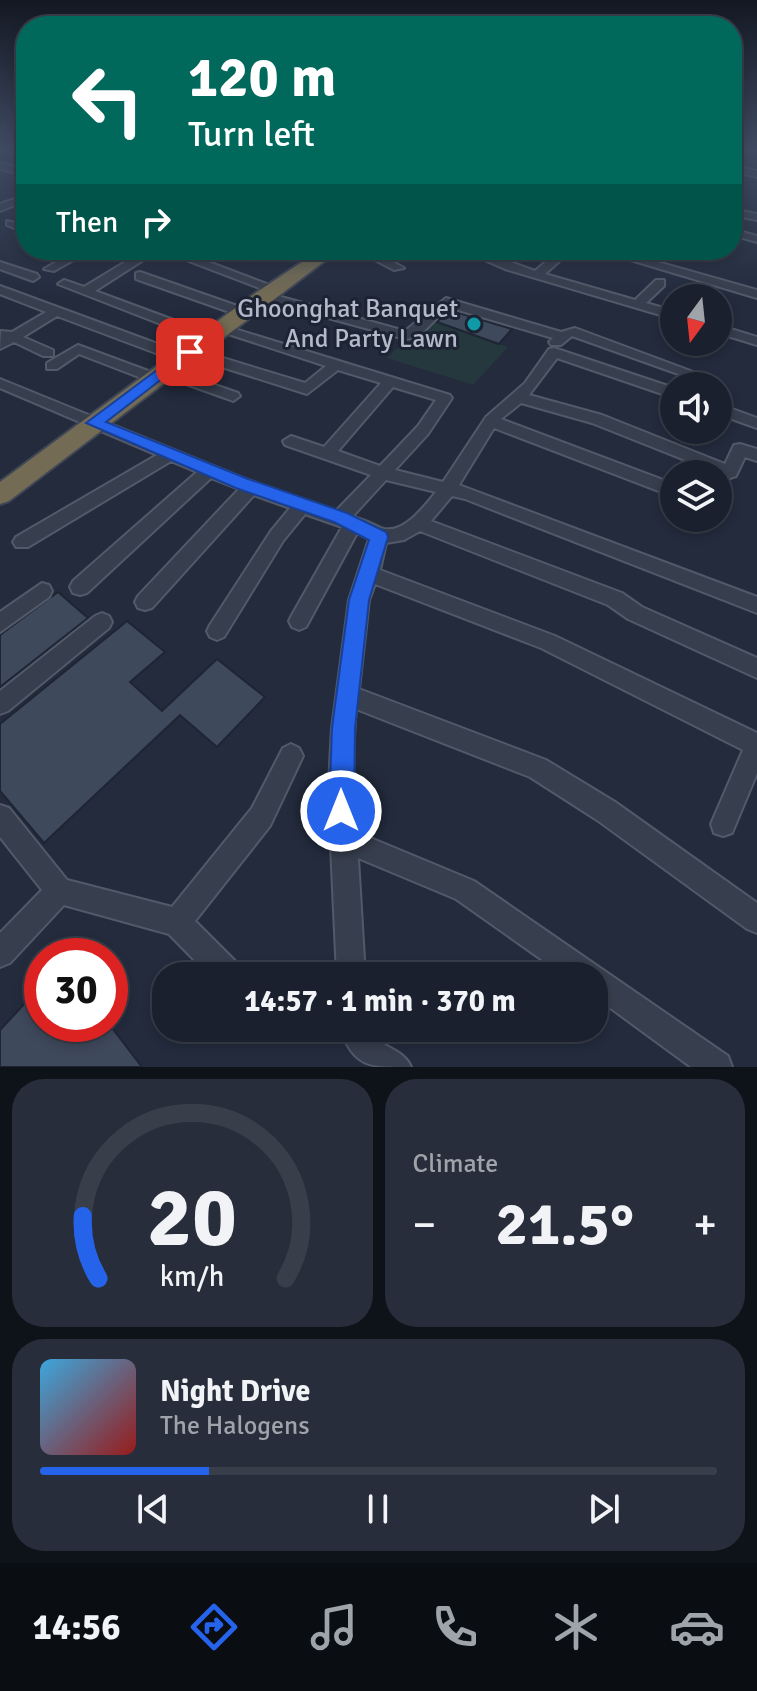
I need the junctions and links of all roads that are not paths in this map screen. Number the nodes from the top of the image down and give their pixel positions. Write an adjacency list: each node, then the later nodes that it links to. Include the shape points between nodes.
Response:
1 (11, 223): 2 (street)
2 (16, 225)
3 (64, 260): 13 (street)
4 (137, 260): 20 (street)
5 (190, 260): 21 (street)
6 (316, 260): 21 (highway)
7 (382, 260): 12 (street)
8 (496, 260): 14 (street)
9 (554, 260): 14 (street)
10 (638, 260): 22 (street)
11 (0, 265): 16 (street)
12 (398, 268)
13 (50, 269)
14 (537, 275): 23 (street)
15 (140, 276): 26 (street)
16 (33, 277)
17 (660, 283): 23 (street)
18 (64, 284): 20 (street)
19 (0, 290): 24 (street)
20 (87, 291): 27 (street)
21 (268, 293): 26 (highway); 29 (street, via 405,335 449,302)
22 (757, 294)
23 (638, 304): 25 (street)
24 (56, 311): 30 (street); 33 (street)
25 (660, 311)
26 (242, 312): 27 (highway)
27 (214, 333): 33 (highway); 34 (street)
28 (732, 333): 31 (street)
29 (562, 336): 32 (street, via 550,349); 35 (street, via 570,331)
30 (4, 338): 36 (street, via 50,359 78,349)
31 (757, 341)
32 (554, 352): 39 (street); 41 (street)
33 (186, 355): 34 (street, via 307,389); 36 (highway)
34 (337, 364): 37 (street)
35 (686, 372)
36 (159, 375): 40 (street); 44 (highway)
37 (391, 380): 47 (street); 51 (street, via 445,398)
38 (1, 385): 44 (street)
39 (660, 388)
40 (233, 396)
41 (518, 397): 43 (street); 49 (street, via 597,419 730,472 740,449)
42 (732, 414): 45 (street)
43 (491, 421): 52 (street); 55 (street)
44 (94, 423): 48 (street); 53 (highway)
45 (757, 423)
46 (291, 441): 47 (street)
47 (327, 453): 51 (street)
48 (170, 454): 50 (street); 60 (street)
49 (757, 455)
50 (209, 470): 54 (street); 62 (street)
51 (383, 473): 55 (street); 57 (street)
52 (660, 486)
53 (4, 487)
54 (251, 487): 56 (street); 64 (street)
55 (447, 489): 58 (street); 65 (street)
56 (303, 504): 57 (street); 69 (street)
57 (348, 520): 59 (street); 66 (street)
58 (417, 523): 59 (street, via 397,537); 70 (street, via 615,599)
59 (379, 537): 61 (street)
60 (22, 542)
61 (369, 574): 71 (street, via 359,600); 73 (street, via 548,642)
62 (80, 587)
63 (42, 591): 68 (street)
64 (145, 602)
65 (757, 605)
66 (299, 621)
67 (102, 622): 72 (street)
68 (0, 623)
69 (217, 631)
70 (757, 668)
71 (349, 696): 77 (street, via 343,728); 79 (street, via 538,768)
72 (0, 704)
73 (757, 745): 76 (street)
74 (291, 756): 80 (street, via 261,817)
75 (0, 817): 78 (street)
76 (723, 824)
77 (341, 838): 83 (street); 84 (street, via 465,890)
78 (59, 891): 80 (street); 81 (street)
79 (757, 919)
80 (177, 922): 82 (street)
81 (0, 953)
82 (216, 962)
83 (350, 962)
84 (569, 962)
85 (608, 989): 88 (street)
86 (359, 1042): 87 (street)
87 (396, 1067)
88 (717, 1067)

